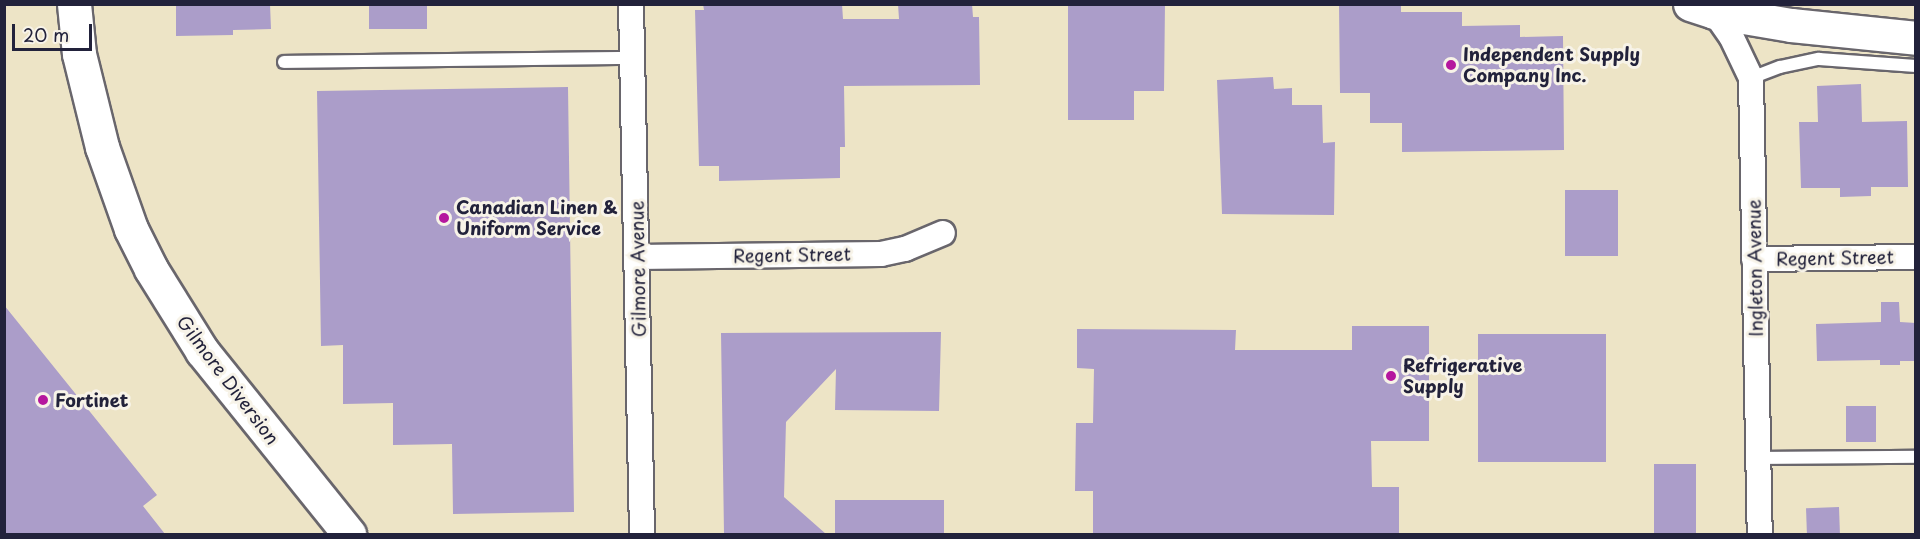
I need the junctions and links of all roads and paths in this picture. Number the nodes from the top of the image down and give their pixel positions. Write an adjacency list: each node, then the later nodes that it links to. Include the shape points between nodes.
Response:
1 (74, 4): 15 (main road, Gilmore Diversion, via 80,54 102,147 131,229 150,269 202,351)
2 (631, 4): 5 (street, Gilmore Avenue)
3 (1702, 8): 4 (main road, via 1802,26); 8 (street, Ingleton Avenue, via 1731,36)
4 (1916, 38)
5 (633, 58): 6 (lane); 10 (street, Gilmore Avenue)
6 (284, 62)
7 (1916, 66): 8 (lane, via 1819,59)
8 (1751, 78): 12 (street, Ingleton Avenue)
9 (943, 233): 10 (street, Regent Street, via 905,249 880,254)
10 (637, 257): 16 (street, Gilmore Avenue)
11 (1916, 257): 12 (street, Regent Street)
12 (1754, 259): 14 (street, Ingleton Avenue)
13 (1916, 457): 14 (lane)
14 (1759, 458): 17 (street, Ingleton Avenue)
15 (349, 534)
16 (642, 534)
17 (1760, 534)

